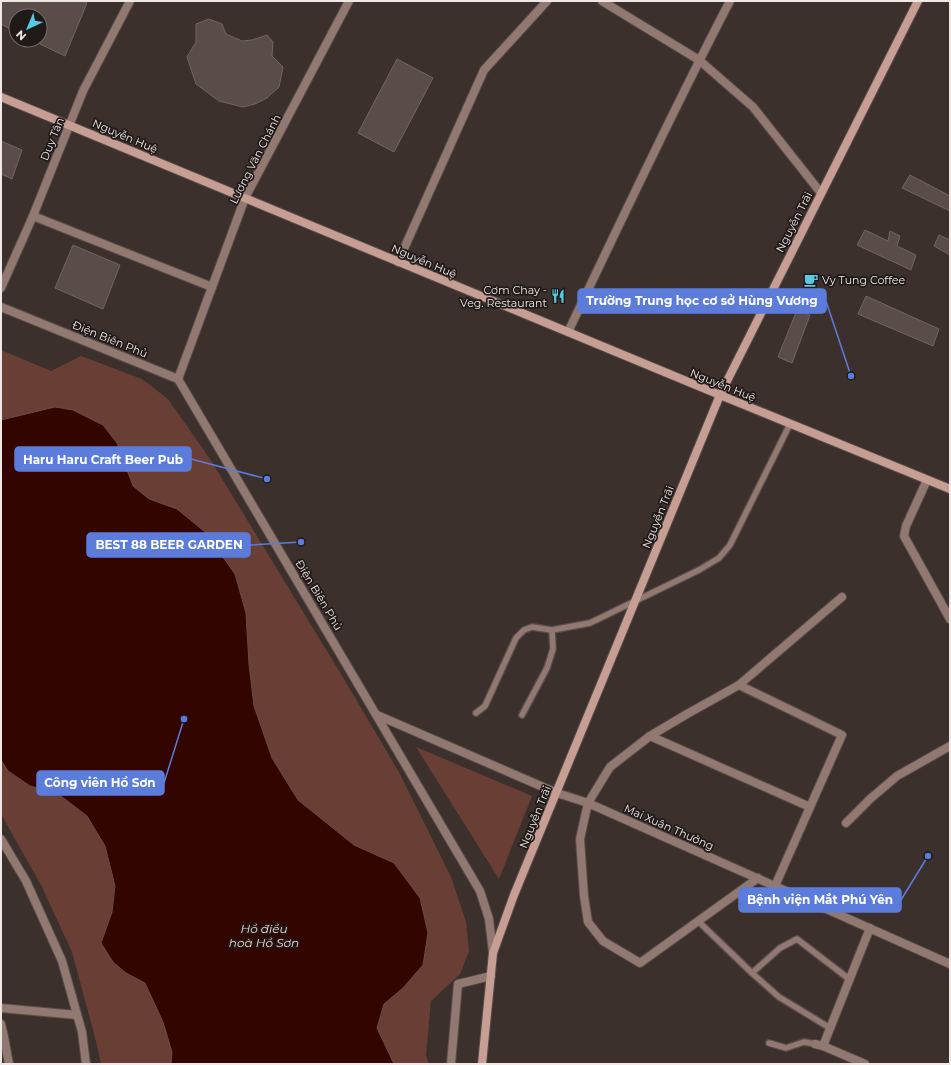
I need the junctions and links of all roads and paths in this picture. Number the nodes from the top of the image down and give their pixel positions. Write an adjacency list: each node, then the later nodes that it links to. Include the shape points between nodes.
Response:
1 (130, 1): 9 (street, Duy Tân, via 83,92)
2 (350, 1): 11 (street, Lương Văn Chánh)
3 (547, 1): 13 (street, via 484,70)
4 (602, 1): 7 (street)
5 (730, 1): 7 (street)
6 (918, 1): 10 (street, Nguyễn Trãi)
7 (699, 60): 10 (street, via 753,107); 17 (street)
8 (1, 97): 9 (street, Nguyễn Huệ)
9 (70, 126): 11 (street, Nguyễn Huệ); 12 (street, Duy Tân)
10 (821, 193): 19 (street, Nguyễn Trãi)
11 (246, 198): 13 (street, Nguyễn Huệ); 14 (street, Lương Văn Chánh)
12 (33, 216): 14 (street); 15 (street, Duy Tân)
13 (398, 262): 17 (street, Nguyễn Huệ)
14 (212, 287): 18 (street, Lương Văn Chánh)
15 (1, 288)
16 (1, 306): 18 (street, Điện Biên Phủ)
17 (568, 332): 19 (street, Nguyễn Huệ)
18 (178, 379): 30 (street, Điện Biên Phủ)
19 (720, 395): 20 (street, Nguyễn Huệ); 24 (street, Nguyễn Trãi)
20 (790, 424): 21 (street, Nguyễn Huệ); 24 (lane, via 730,545 718,558 699,570)
21 (927, 480): 22 (street, Nguyễn Huệ); 25 (street, via 904,536)
22 (950, 489)
23 (842, 597): 27 (street)
24 (636, 600): 26 (lane, via 590,623); 33 (street, Nguyễn Trãi)
25 (950, 619)
26 (552, 630): 28 (lane, via 532,627 524,630 516,638 485,706); 29 (lane, via 553,649 547,668)
27 (739, 686): 31 (street); 35 (street, via 842,735)
28 (476, 712)
29 (522, 714)
30 (377, 716): 33 (street, Mai Xuân Thưởng); 42 (street, Điện Biên Phủ, via 480,891 489,919)
31 (650, 736): 34 (street, via 610,766); 35 (street)
32 (950, 746): 36 (street, via 897,776)
33 (556, 793): 34 (street, Mai Xuân Thưởng); 42 (street, Nguyễn Trãi, via 514,895)
34 (588, 803): 38 (street, Mai Xuân Thưởng); 40 (street, via 580,839 584,896 588,922 603,941 640,963)
35 (810, 807): 39 (street)
36 (846, 823)
37 (1, 840): 48 (street, via 26,881 62,961)
38 (758, 878): 39 (street, Mai Xuân Thưởng); 40 (street)
39 (775, 886): 41 (street, Mai Xuân Thưởng)
40 (698, 921): 44 (lane)
41 (870, 928): 43 (street, Mai Xuân Thưởng); 46 (street)
42 (494, 953): 45 (street, Nguyễn Trãi)
43 (950, 964)
44 (752, 973): 46 (lane, via 780,948 797,939); 50 (lane, via 779,997)
45 (491, 976): 55 (street, via 458,984); 56 (street, Nguyễn Trãi)
46 (849, 980): 50 (street)
47 (1, 1008): 48 (street)
48 (77, 1015): 54 (street)
49 (1, 1024): 53 (street)
50 (830, 1028): 52 (street)
51 (769, 1043): 52 (lane, via 786,1048 804,1042)
52 (819, 1045): 57 (street)
53 (9, 1064)
54 (86, 1064)
55 (451, 1064)
56 (482, 1064)
57 (865, 1064)

